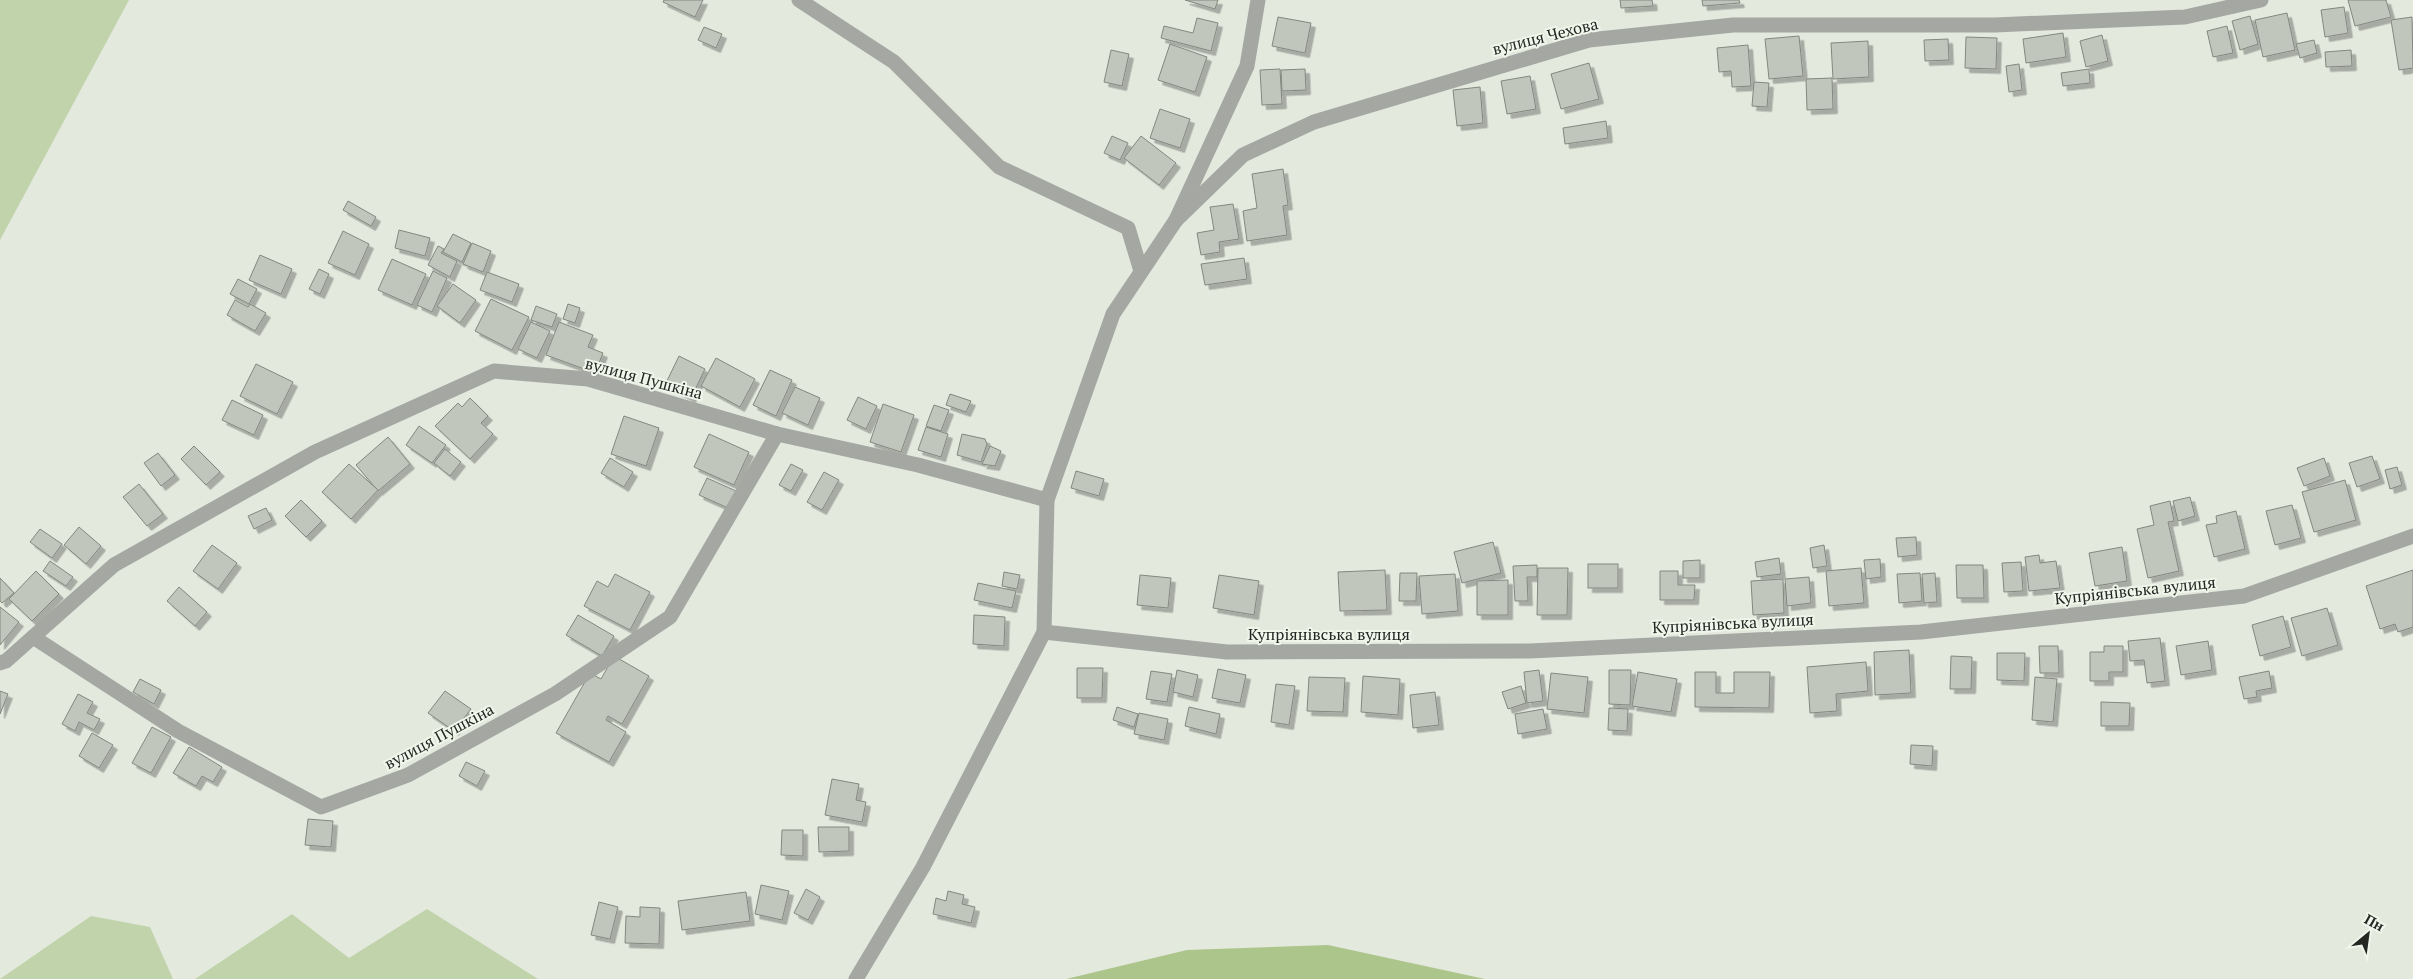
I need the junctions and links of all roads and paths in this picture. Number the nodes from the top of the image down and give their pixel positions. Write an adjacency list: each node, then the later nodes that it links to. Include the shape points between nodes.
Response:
1 (799, 0): 5 (street, via 894,62 999,167 1128,228)
2 (1258, 0): 4 (street, via 1247,66)
3 (2261, 0): 4 (street, вулиця Чехова, via 2184,17 1995,25 1733,25 1589,40 1314,122 1243,155)
4 (1176, 220): 5 (street)
5 (1141, 271): 7 (street, via 1113,314)
6 (777, 434): 7 (street, вулиця Пушкіна, via 918,465); 10 (street, вулиця Пушкіна, via 588,379 494,371 315,452 114,565); 10 (street, вулиця Пушкіна, via 670,616 555,694 408,775 321,807 178,731)
7 (1047, 500): 9 (street)
8 (2413, 536): 9 (street, Купріянівська вулиця, via 2244,596 1921,632 1530,651 1227,652)
9 (1044, 632): 12 (street, via 923,867)
10 (33, 637): 11 (street, вулиця Пушкіна)
11 (0, 663)
12 (856, 979)

